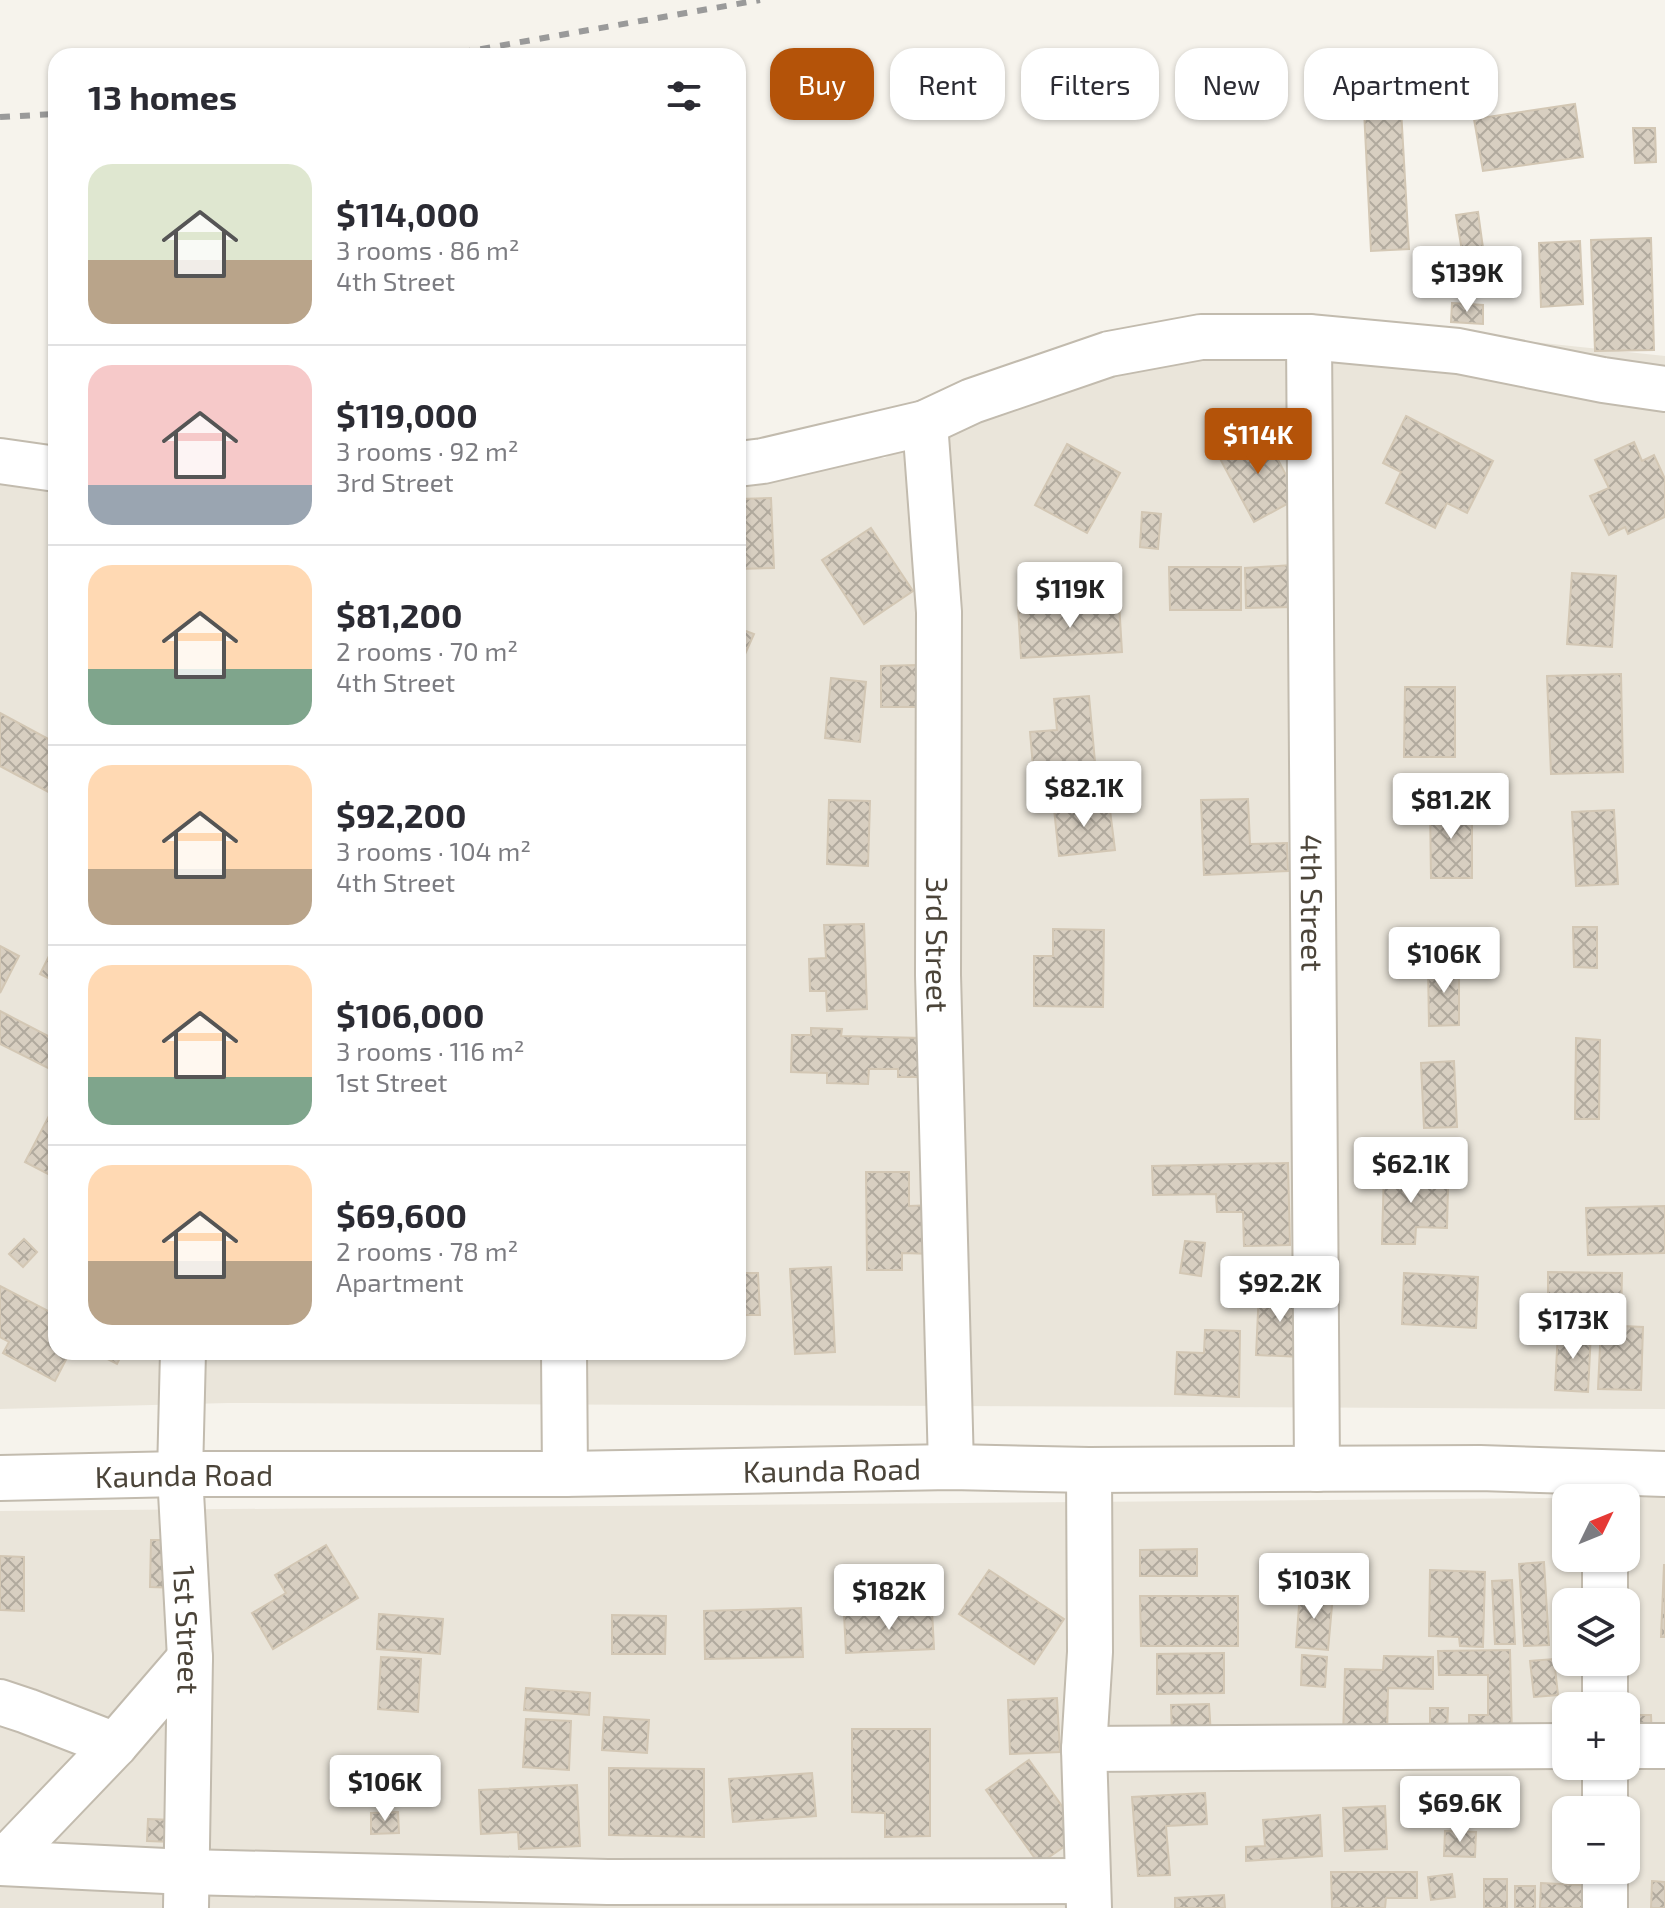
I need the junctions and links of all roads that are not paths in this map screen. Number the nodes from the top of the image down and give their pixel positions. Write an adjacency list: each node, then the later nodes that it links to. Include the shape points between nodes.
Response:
1 (1309, 337): 2 (street, via 1458,351); 3 (street, via 1201,337 1109,354 972,401); 10 (street, 4th Street)
2 (1665, 389)
3 (925, 423): 5 (street); 9 (street, 3rd Street, via 939,612 938,975)
4 (0, 461): 6 (street)
5 (746, 463)
6 (48, 468)
7 (183, 1360): 12 (street, 1st Street)
8 (564, 1360): 13 (street)
9 (951, 1467): 11 (street, Kaunda Road); 13 (street, Kaunda Road)
10 (1317, 1469): 11 (street, Kaunda Road); 16 (street, Kaunda Road, via 1480,1468)
11 (1089, 1470): 24 (street, via 1090,1652)
12 (180, 1474): 13 (street, Kaunda Road); 15 (street, Kaunda Road); 18 (street, 1st Street)
13 (565, 1474)
14 (1665, 1474): 17 (street, Kaunda Road)
15 (0, 1478)
16 (1591, 1484)
17 (1615, 1484)
18 (190, 1658): 20 (street); 27 (street, 1st Street)
19 (0, 1702): 20 (street)
20 (115, 1745): 25 (street)
21 (1552, 1746): 24 (street)
22 (1640, 1746): 23 (street)
23 (1665, 1746)
24 (1084, 1749): 28 (street)
25 (1, 1863): 27 (street)
26 (1605, 1884): 29 (street)
27 (186, 1890): 28 (street, via 608,1882)
28 (1088, 1895)
29 (1605, 1908)

